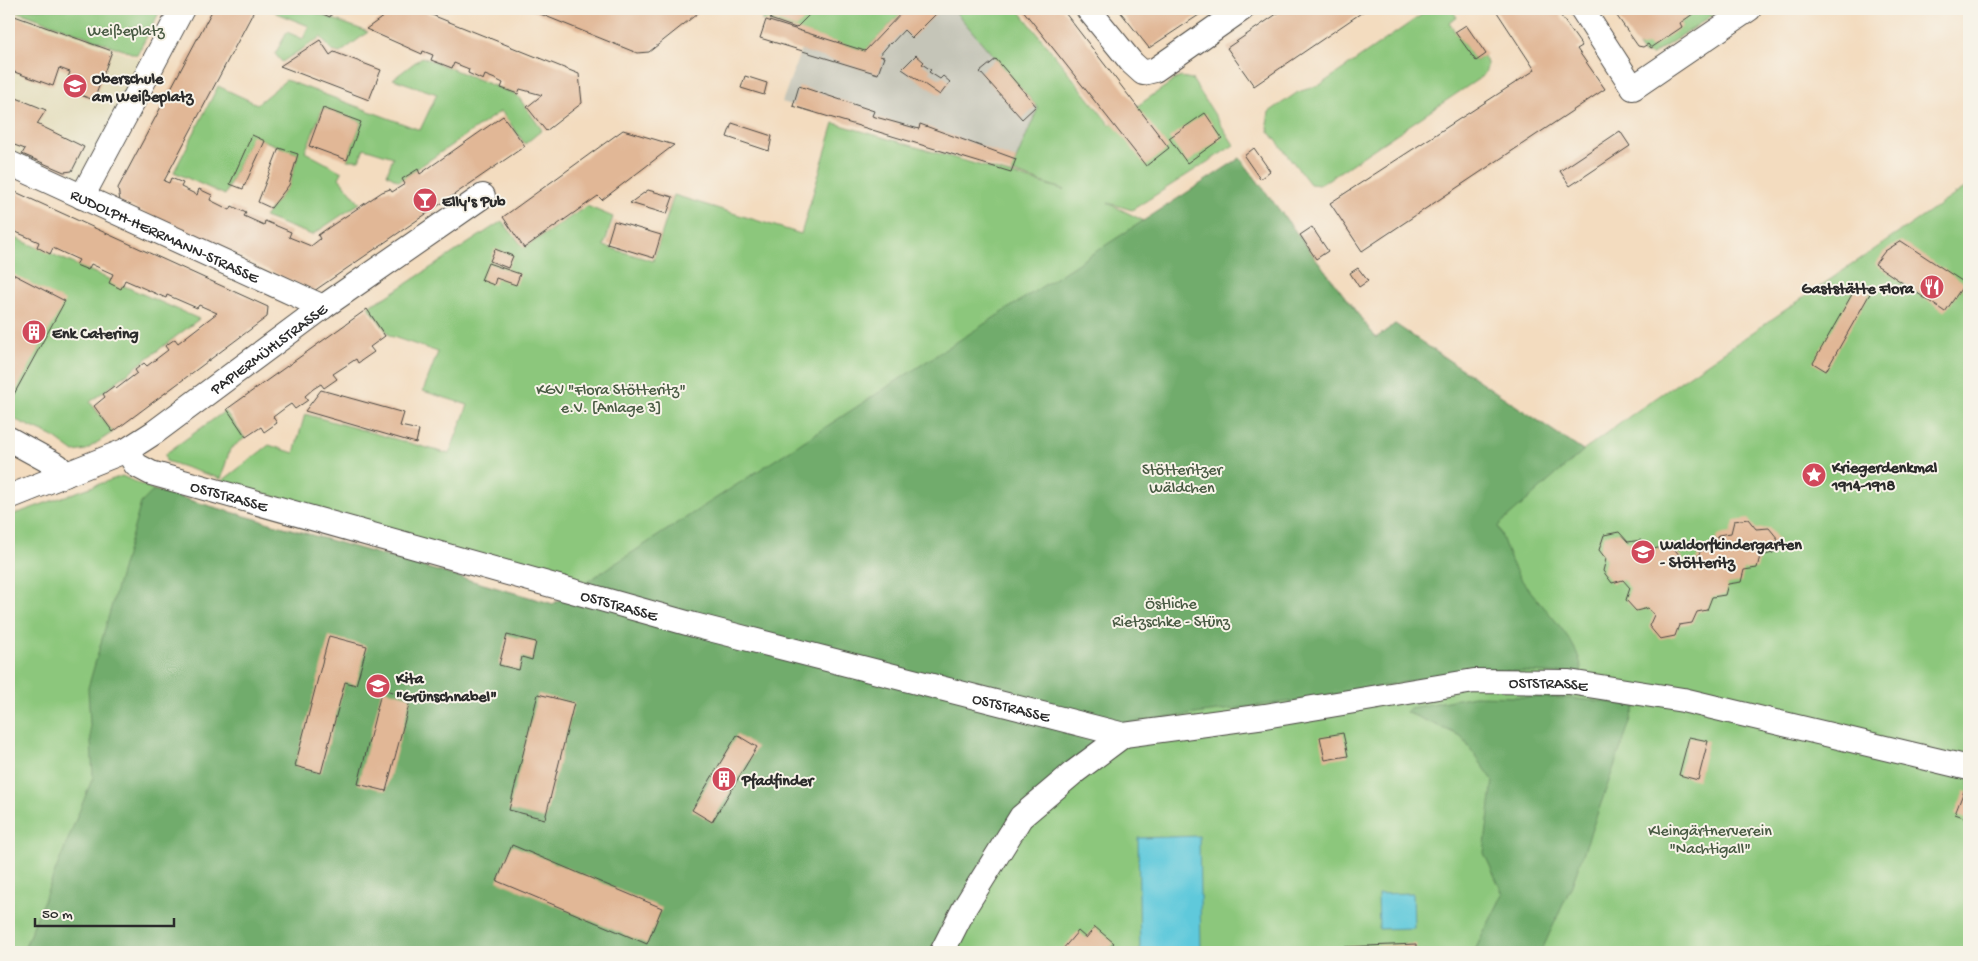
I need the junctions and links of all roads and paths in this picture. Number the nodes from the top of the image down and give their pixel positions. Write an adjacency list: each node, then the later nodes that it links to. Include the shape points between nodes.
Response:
1 (182, 9): 7 (street)
2 (1088, 9): 3 (street, via 1143,73 1155,70)
3 (1242, 9)
4 (1582, 9): 5 (street, via 1633,88)
5 (1749, 9)
6 (9, 163): 7 (street, RUDOLPH-HERRMANN-STRASSE)
7 (82, 196): 9 (street, RUDOLPH-HERRMANN-STRASSE)
8 (483, 196): 9 (street, PAPIERMÜHLSTRASSE)
9 (323, 308): 11 (street, PAPIERMÜHLSTRASSE)
10 (9, 439): 12 (street, via 58,466)
11 (126, 450): 12 (street, PAPIERMÜHLSTRASSE); 14 (street, OSTSTRASSE, via 136,465 152,473 703,628)
12 (55, 479): 13 (street, PAPIERMÜHLSTRASSE)
13 (9, 496)
14 (1124, 735): 15 (street, OSTSTRASSE, via 1265,716 1474,681 1569,682 1683,700); 16 (street, OSTSTRASSE, via 1022,817 965,907)
15 (1969, 768)
16 (942, 952)

